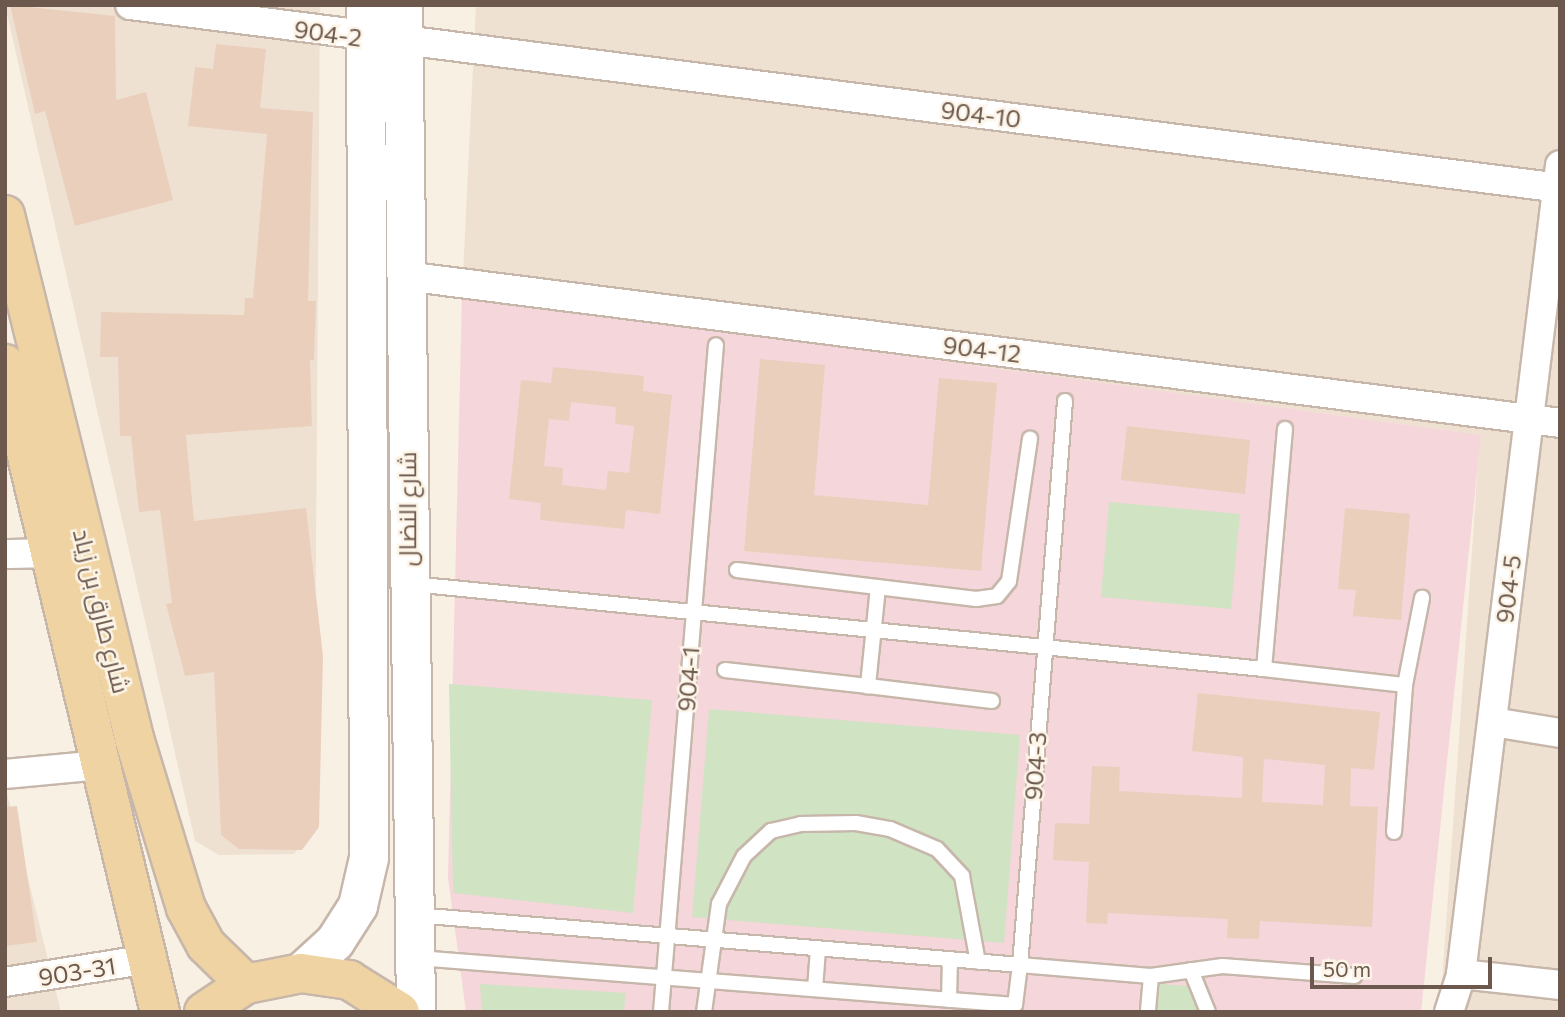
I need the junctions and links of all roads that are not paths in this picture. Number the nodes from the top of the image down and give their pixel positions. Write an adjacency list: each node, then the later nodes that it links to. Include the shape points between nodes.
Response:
1 (130, 5): 2 (street, 904-2)
2 (384, 23): 3 (street, 904-10); 5 (main road, شارع النضال); 42 (main road, شارع النضال, via 369,858 358,906 335,942)
3 (1559, 180): 9 (street, 904-5)
4 (5, 215): 49 (main road, شارع طارق بن زياد, via 134,738 186,908 206,945)
5 (405, 276): 9 (street, 904-12); 16 (main road, شارع النضال)
6 (716, 345): 19 (lane, 904-1)
7 (5, 364): 13 (main road, شارع طارق بن زياد)
8 (1065, 401): 21 (lane, 904-3)
9 (1527, 418): 10 (street, 904-12); 27 (street, 904-5)
10 (1560, 423)
11 (1285, 429): 22 (lane)
12 (1030, 439): 17 (lane, via 1009,581 997,596 976,599)
13 (52, 553): 14 (street); 29 (main road, شارع طارق بن زياد)
14 (5, 554)
15 (737, 570): 17 (lane)
16 (407, 584): 19 (lane); 32 (main road, شارع النضال)
17 (878, 587): 20 (lane)
18 (1422, 598): 24 (lane)
19 (693, 614): 20 (lane); 33 (lane, 904-1)
20 (873, 632): 21 (lane); 25 (lane)
21 (1044, 650): 22 (lane); 40 (lane, 904-3)
22 (1264, 669): 24 (lane)
23 (725, 670): 25 (lane)
24 (1405, 685): 31 (lane)
25 (869, 686): 26 (lane)
26 (992, 701)
27 (1493, 722): 28 (street); 43 (street, 904-5)
28 (1560, 733)
29 (102, 765): 30 (street); 37 (main road, شارع طارق بن زياد)
30 (5, 774)
31 (1394, 832)
32 (411, 915): 33 (lane); 36 (main road, شارع النضال)
33 (668, 936): 34 (lane); 46 (lane, 904-1)
34 (712, 940): 35 (lane); 39 (lane, via 719,904 744,856 771,831 856,822 890,829 937,849 962,877); 47 (lane)
35 (818, 949): 38 (lane); 51 (lane)
36 (413, 957): 46 (lane); 56 (main road, شارع النضال)
37 (148, 960): 48 (street, 903-31); 53 (main road, شارع طارق بن زياد)
38 (950, 960): 39 (lane); 52 (lane)
39 (978, 962): 40 (lane)
40 (1020, 965): 44 (lane); 52 (lane, 904-3, via 1015,1005)
41 (1191, 970): 44 (lane); 45 (lane, via 1222,966); 60 (lane)
42 (301, 973): 49 (main road); 55 (main road, via 349,980)
43 (1461, 974): 50 (street); 61 (street, 904-5)
44 (1151, 976): 59 (lane)
45 (1355, 976)
46 (664, 977): 47 (lane); 57 (lane, 904-1)
47 (707, 981): 51 (lane); 58 (lane)
48 (5, 982)
49 (246, 984): 54 (main road)
50 (1560, 985)
51 (815, 989): 52 (lane)
52 (949, 1000)
53 (160, 1012)
54 (204, 1012)
55 (400, 1012)
56 (416, 1012)
57 (661, 1012)
58 (704, 1012)
59 (1148, 1012)
60 (1208, 1012)
61 (1449, 1012)

